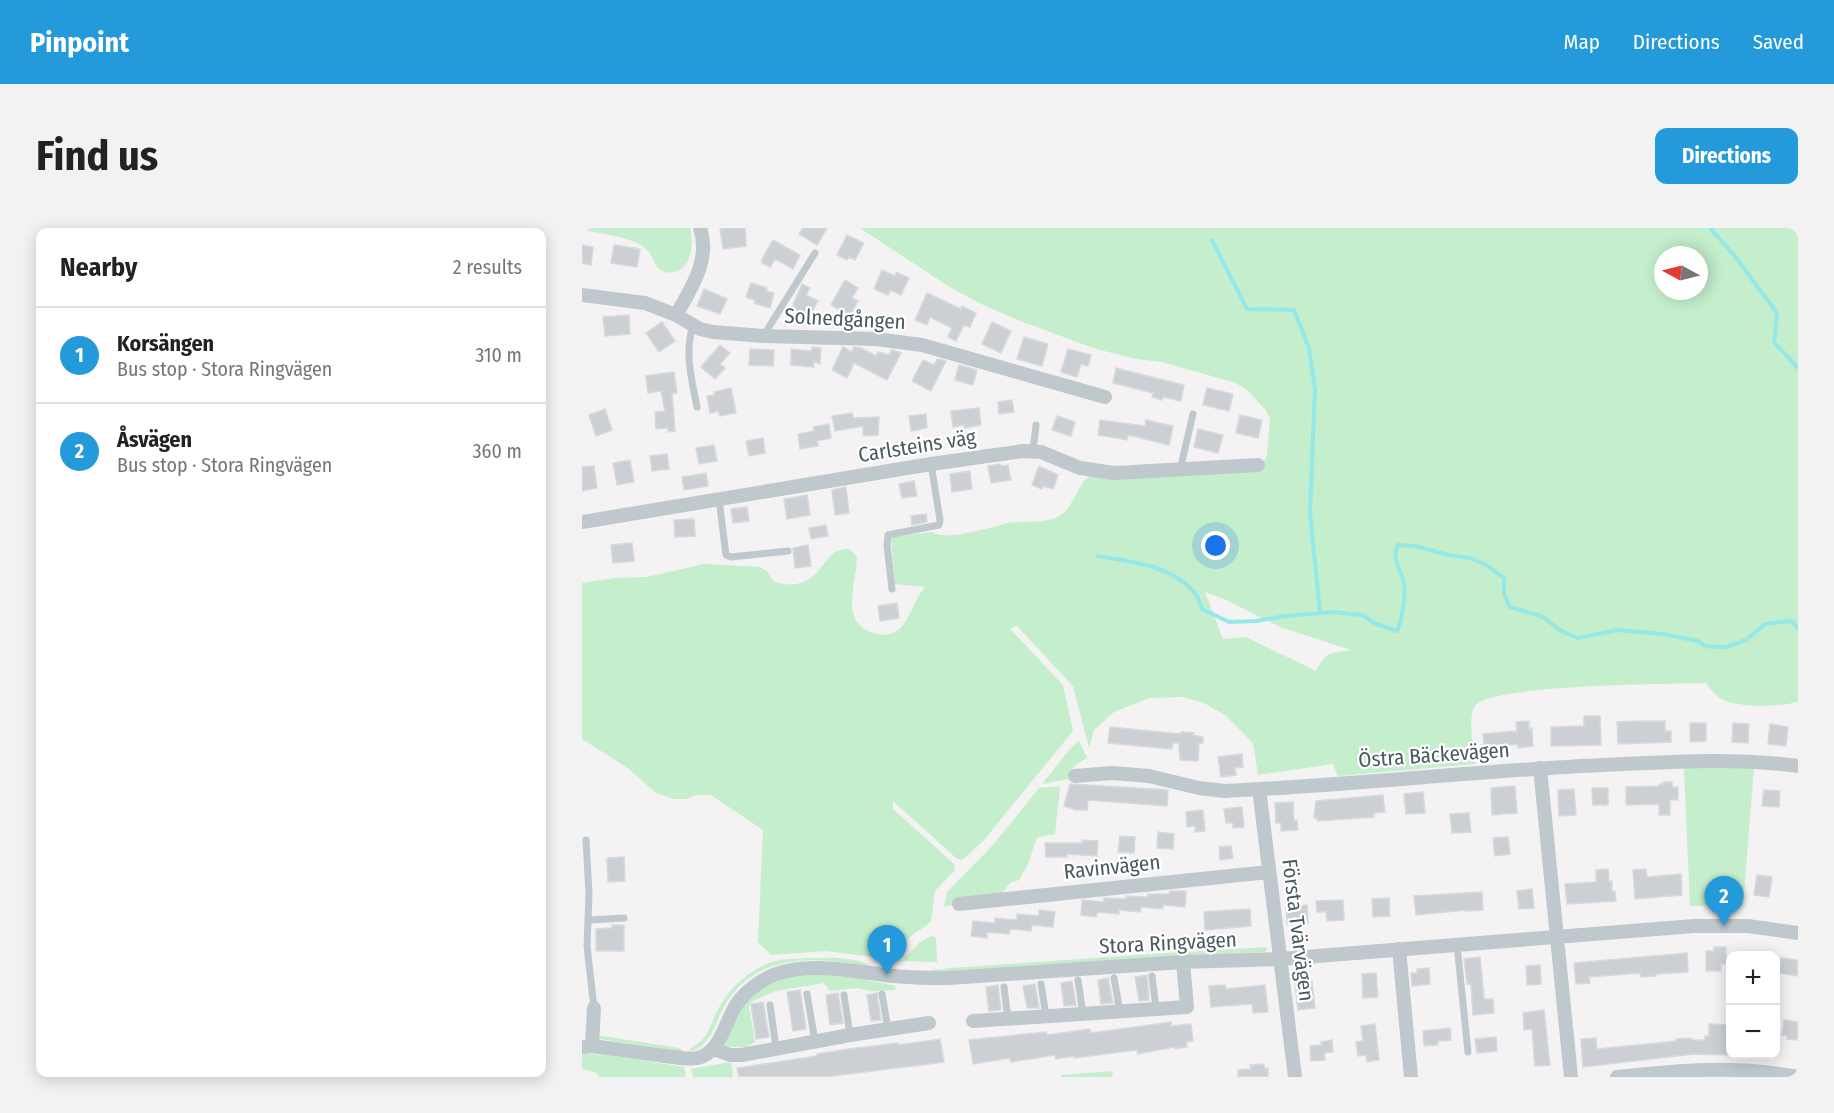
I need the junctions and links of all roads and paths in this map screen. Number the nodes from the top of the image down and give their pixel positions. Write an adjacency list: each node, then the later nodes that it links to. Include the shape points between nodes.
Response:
1 (700, 228): 4 (street, via 704,248 701,264)
2 (815, 254): 6 (lane)
3 (582, 295): 4 (street, Solnedgången, via 645,303)
4 (676, 315): 5 (street, Solnedgången)
5 (693, 326): 6 (street, Solnedgången, via 713,332); 8 (lane, via 688,349)
6 (764, 336): 7 (street, Solnedgången, via 876,339 922,345)
7 (1105, 397)
8 (697, 407)
9 (1193, 414): 14 (lane)
10 (1036, 425): 11 (lane)
11 (1033, 451): 12 (street, Carlsteins väg); 14 (street, Carlsteins väg, via 1096,471)
12 (931, 464): 15 (street, Carlsteins väg); 18 (lane, via 939,525 888,535)
13 (1258, 465): 14 (street, Carlsteins väg)
14 (1180, 470)
15 (719, 499): 16 (street, Carlsteins väg); 17 (lane, via 726,555)
16 (582, 522)
17 (788, 551)
18 (892, 590)
19 (1798, 766): 20 (street, Östra Bäckevägen, via 1711,761)
20 (1540, 768): 22 (street, Östra Bäckevägen); 29 (street)
21 (1075, 776): 22 (street, Östra Bäckevägen, via 1112,773 1149,776 1211,790)
22 (1259, 789): 24 (street, Första Tvärvägen)
23 (586, 840): 27 (lane)
24 (1269, 872): 25 (street, Ravinvägen); 32 (street, Första Tvärvägen)
25 (959, 904)
26 (624, 918): 27 (lane)
27 (589, 920): 43 (lane, via 587,946)
28 (1798, 933): 29 (street, Stora Ringvägen, via 1717,926)
29 (1558, 938): 30 (street, Stora Ringvägen); 60 (street)
30 (1456, 945): 31 (street, Stora Ringvägen); 57 (lane)
31 (1400, 949): 32 (street, Stora Ringvägen); 59 (street)
32 (1280, 959): 33 (street, Stora Ringvägen); 58 (street, Första Tvärvägen)
33 (1183, 962): 44 (street, via 1187,1007); 56 (street, Stora Ringvägen, via 949,978 789,971 764,980 746,994)
34 (1152, 975): 44 (lane)
35 (1114, 978): 45 (lane)
36 (1078, 980): 46 (lane)
37 (1041, 984): 47 (lane)
38 (1004, 987): 48 (lane)
39 (807, 994): 53 (lane)
40 (882, 994): 51 (lane)
41 (844, 995): 52 (lane)
42 (770, 1005): 55 (lane)
43 (594, 1008): 54 (street)
44 (1156, 1009): 45 (street)
45 (1120, 1011): 46 (street)
46 (1083, 1014): 47 (street)
47 (1046, 1016): 48 (street)
48 (1008, 1019): 49 (street)
49 (973, 1022)
50 (929, 1023): 51 (street)
51 (888, 1029): 52 (street)
52 (850, 1035): 53 (street)
53 (815, 1041): 55 (street)
54 (587, 1047): 56 (street, via 695,1059)
55 (776, 1048): 56 (street, via 742,1055)
56 (714, 1049)
57 (1468, 1052)
58 (1294, 1077)
59 (1411, 1077)
60 (1572, 1077)
61 (1617, 1077): 62 (street, via 1720,1068)
62 (1798, 1077)

